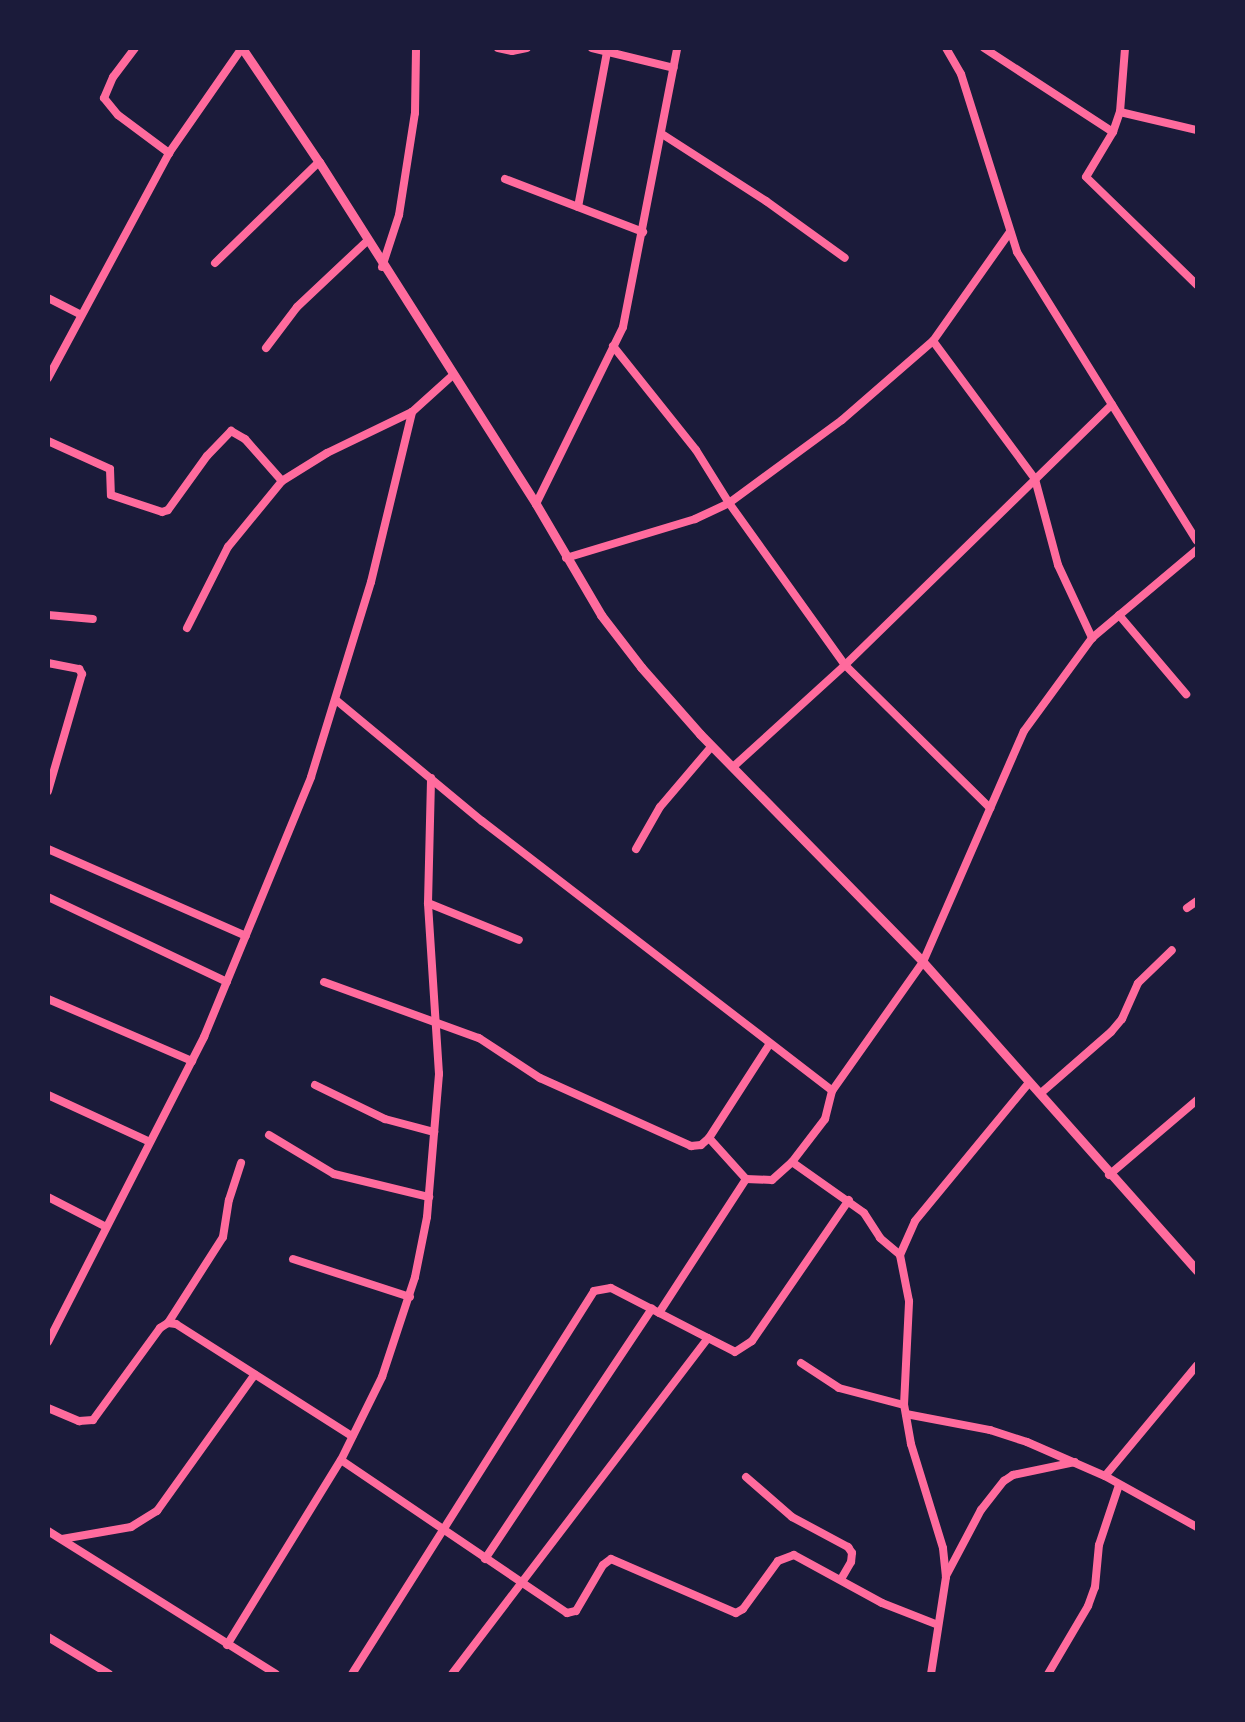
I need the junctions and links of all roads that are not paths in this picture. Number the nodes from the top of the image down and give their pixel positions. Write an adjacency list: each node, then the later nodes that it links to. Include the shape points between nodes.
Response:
1 (135, 48): 17 (street, via 104,98)
2 (242, 48): 17 (street); 18 (street)
3 (416, 48): 26 (street, via 415,113 406,172)
4 (498, 48): 5 (street)
5 (527, 48)
6 (592, 48): 11 (street)
7 (677, 48): 12 (street)
8 (946, 48): 22 (street, via 961,74)
9 (984, 48): 15 (street)
10 (1125, 48): 13 (street)
11 (607, 52): 12 (street); 20 (street)
12 (674, 68): 16 (street)
13 (1120, 112): 14 (street); 15 (street)
14 (1197, 130)
15 (1113, 132): 27 (street, via 1086,177)
16 (662, 134): 21 (street); 24 (street)
17 (169, 153): 29 (street)
18 (319, 162): 23 (street); 25 (street)
19 (505, 179): 20 (street)
20 (578, 207): 21 (street)
21 (643, 232): 31 (street, via 623,327)
22 (1010, 232): 30 (street); 35 (street, via 1017,252)
23 (368, 240): 26 (street); 32 (street, via 297,307)
24 (845, 258)
25 (215, 263)
26 (382, 267): 33 (street)
27 (1197, 285)
28 (48, 298): 29 (street)
29 (81, 315): 34 (street)
30 (933, 341): 38 (street); 40 (street, via 842,420)
31 (613, 346): 40 (street, via 696,450); 41 (street)
32 (266, 348)
33 (453, 375): 36 (street); 41 (street)
34 (48, 378)
35 (1112, 404): 38 (street); 42 (street)
36 (412, 412): 39 (street); 53 (street)
37 (48, 441): 39 (street, via 110,469 111,495 162,512 231,431 245,439)
38 (1035, 479): 49 (street, via 1058,565); 51 (street)
39 (282, 481): 48 (street, via 228,547)
40 (729, 503): 44 (street, via 695,519); 51 (street)
41 (536, 504): 44 (street)
42 (1197, 541)
43 (1197, 550): 46 (street)
44 (566, 558): 54 (street, via 641,667)
45 (48, 615): 47 (street)
46 (1119, 615): 49 (street); 52 (street)
47 (93, 619)
48 (187, 628)
49 (1092, 638): 59 (street, via 1024,731)
50 (48, 663): 55 (street, via 82,674)
51 (845, 665): 56 (street); 59 (street)
52 (1186, 694)
53 (336, 700): 57 (street); 66 (street, via 311,777)
54 (712, 746): 56 (street); 61 (street, via 660,807)
55 (52, 765): 58 (street)
56 (733, 767): 69 (street)
57 (431, 778): 64 (street); 74 (street)
58 (48, 791)
59 (990, 808): 69 (street)
60 (48, 849): 66 (street)
61 (636, 849)
62 (48, 897): 70 (street)
63 (1197, 901): 65 (street)
64 (428, 903): 67 (street); 73 (street)
65 (1187, 908)
66 (246, 936): 70 (street)
67 (519, 940)
68 (1172, 950): 79 (street, via 1138,983 1111,1032)
69 (923, 962): 76 (street); 78 (street)
70 (227, 982): 75 (street)
71 (324, 982): 73 (street)
72 (48, 999): 75 (street)
73 (436, 1024): 82 (street); 84 (street, via 479,1038 540,1078 691,1146)
74 (769, 1045): 78 (street); 84 (street)
75 (192, 1061): 85 (street)
76 (1028, 1084): 79 (street); 94 (street, via 915,1221)
77 (315, 1085): 82 (street, via 385,1119)
78 (832, 1091): 86 (street, via 825,1119)
79 (1041, 1093): 88 (street)
80 (48, 1095): 85 (street)
81 (1197, 1100): 88 (street)
82 (434, 1132): 91 (street)
83 (269, 1135): 91 (street, via 343,1178)
84 (709, 1138): 89 (street)
85 (150, 1142): 93 (street)
86 (792, 1162): 89 (street, via 772,1180); 92 (street)
87 (241, 1163): 99 (street, via 223,1237)
88 (1109, 1175): 96 (street)
89 (746, 1179): 98 (street)
90 (48, 1197): 93 (street)
91 (429, 1197): 97 (street)
92 (849, 1200): 94 (street); 100 (street, via 752,1341 735,1352)
93 (106, 1227): 101 (street)
94 (900, 1255): 106 (street, via 909,1301)
95 (293, 1259): 97 (street)
96 (1197, 1271)
97 (410, 1297): 107 (street, via 382,1377)
98 (655, 1311): 100 (street); 115 (street, via 611,1288 594,1291); 117 (street)
99 (168, 1323): 104 (street); 105 (street, via 93,1420 79,1421)
100 (708, 1338): 120 (street)
101 (48, 1342)
102 (801, 1363): 106 (street, via 839,1388)
103 (1197, 1365): 110 (street)
104 (255, 1374): 107 (street); 116 (street, via 157,1511 131,1527)
105 (48, 1408)
106 (905, 1409): 109 (street, via 1009,1435); 118 (street)
107 (352, 1436): 108 (street)
108 (341, 1460): 115 (street); 123 (street)
109 (1076, 1462): 110 (street); 118 (street, via 1004,1481 981,1510)
110 (1105, 1476): 112 (street)
111 (746, 1477): 119 (street, via 792,1517 848,1547 851,1562)
112 (1119, 1485): 113 (street); 129 (street, via 1099,1545 1092,1597)
113 (1197, 1527)
114 (48, 1531): 116 (street)
115 (443, 1531): 117 (street); 126 (street)
116 (62, 1539): 123 (street)
117 (485, 1559): 120 (street)
118 (946, 1577): 121 (street)
119 (841, 1579): 120 (street, via 806,1559 786,1555 736,1613 611,1559 572,1614); 121 (street, via 882,1603)
120 (521, 1583): 127 (street)
121 (938, 1625): 128 (street)
122 (48, 1637): 124 (street)
123 (227, 1645): 125 (street)
124 (109, 1674)
125 (276, 1674)
126 (352, 1674)
127 (452, 1674)
128 (931, 1674)
129 (1048, 1674)

